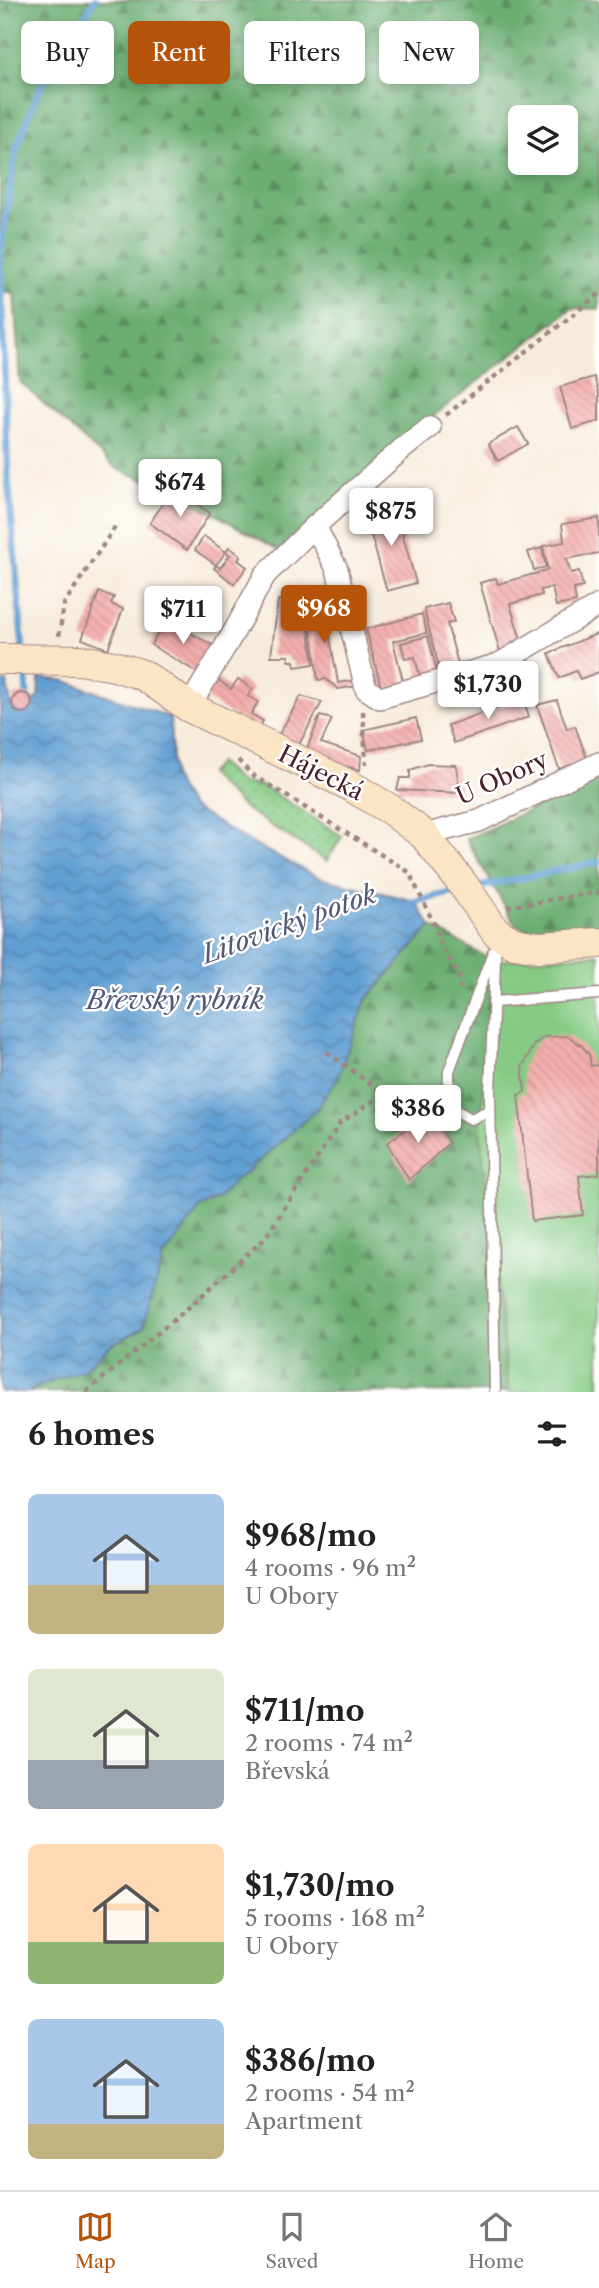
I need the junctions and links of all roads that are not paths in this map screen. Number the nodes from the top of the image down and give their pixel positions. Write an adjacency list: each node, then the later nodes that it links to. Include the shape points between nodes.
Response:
1 (430, 427): 2 (street)
2 (315, 526): 3 (street, via 337,569 366,689 380,698 499,664); 5 (street, via 264,575)
3 (599, 606)
4 (5, 657): 5 (street, Hájecká, via 114,666 143,675)
5 (189, 707): 7 (street, Hájecká, via 369,797)
6 (599, 763): 7 (street, U Obory, via 478,821)
7 (424, 835): 8 (street, Hájecká)
8 (481, 913): 9 (street, Hájecká, via 514,943 539,947); 11 (lane); 12 (lane, via 449,1071 448,1106 471,1119)
9 (599, 943)
10 (599, 994): 11 (lane)
11 (494, 1002): 12 (lane)
12 (490, 1110): 13 (lane)
13 (495, 1392)

